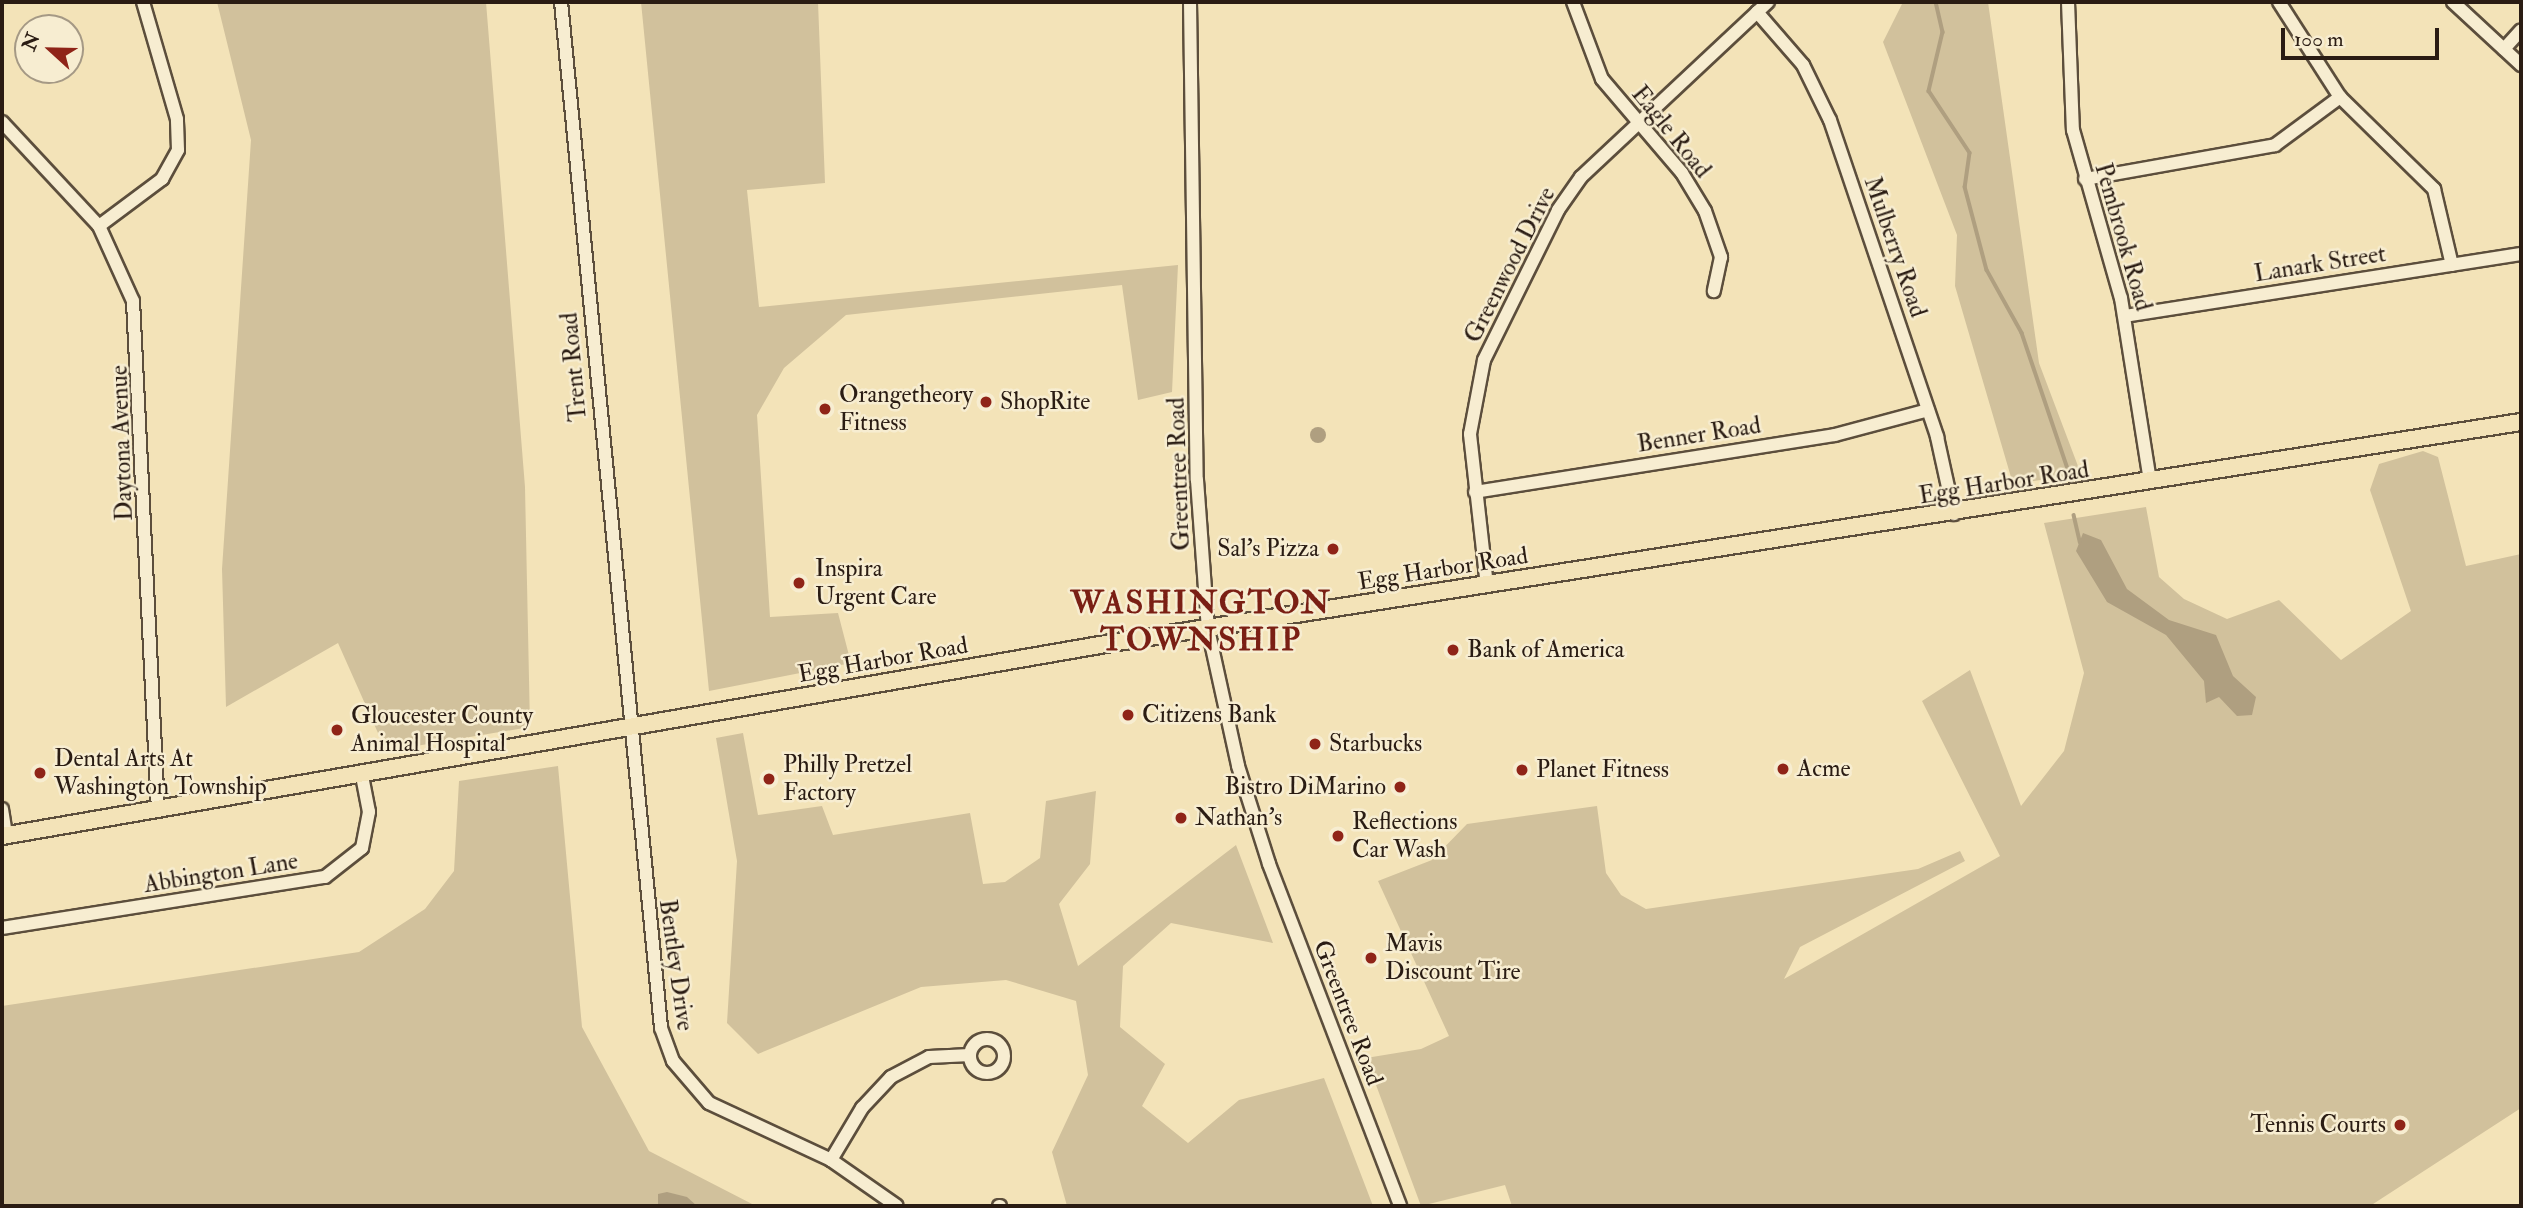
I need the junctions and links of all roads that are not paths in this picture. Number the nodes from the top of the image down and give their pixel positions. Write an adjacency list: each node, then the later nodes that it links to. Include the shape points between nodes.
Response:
1 (143, 2): 17 (street, via 177,119 178,150 162,179)
2 (561, 2): 29 (street, Trent Road)
3 (1190, 2): 28 (street, Greentree Road, via 1197,480)
4 (1573, 2): 15 (street, Eagle Road, via 1594,67)
5 (1768, 2): 9 (street, Greenwood Drive)
6 (2068, 2): 16 (street, Pembrook Road, via 2070,96)
7 (2279, 2): 13 (street)
8 (2453, 2): 11 (street)
9 (1757, 12): 15 (street, Greenwood Drive); 22 (street, Mulberry Road, via 1802,65 1830,120)
10 (2521, 30): 11 (street)
11 (2504, 48): 12 (street)
12 (2521, 65)
13 (2340, 97): 16 (street, via 2275,145); 19 (street, via 2434,188)
14 (2, 122): 17 (street, Daytona Avenue)
15 (1638, 122): 20 (street, Eagle Road, via 1705,211 1721,257); 25 (street, Greenwood Drive, via 1588,169 1558,210 1484,360 1471,409)
16 (2085, 179): 21 (street, Pembrook Road)
17 (99, 226): 32 (street, Daytona Avenue, via 124,273 136,317)
18 (2521, 254): 19 (street, Lanark Street)
19 (2452, 265): 21 (street, Lanark Street)
20 (1714, 291)
21 (2125, 316): 24 (street, Pembrook Road)
22 (1928, 410): 25 (street, Benner Road, via 1835,435); 26 (street, Mulberry Road)
23 (2521, 422): 24 (main road, Egg Harbor Road)
24 (2150, 482): 26 (main road, Egg Harbor Road)
25 (1475, 492): 27 (street, Greenwood Drive)
26 (1954, 514): 27 (main road, Egg Harbor Road)
27 (1487, 586): 28 (main road, Egg Harbor Road)
28 (1208, 629): 29 (main road, Egg Harbor Road); 38 (street, Greentree Road, via 1237,766 1269,864)
29 (628, 727): 30 (main road, Egg Harbor Road); 36 (street, Bentley Drive, via 658,1011 673,1060 721,1112)
30 (362, 775): 32 (main road, Egg Harbor Road); 34 (street, Abbington Lane, via 369,812 362,848 325,877)
31 (2, 809): 33 (street)
32 (158, 810): 33 (main road, Egg Harbor Road)
33 (4, 835)
34 (2, 928)
35 (970, 1055): 36 (street, via 929,1057 891,1077 862,1108)
36 (831, 1160): 37 (street, Bentley Drive)
37 (897, 1206)
38 (1400, 1206)

